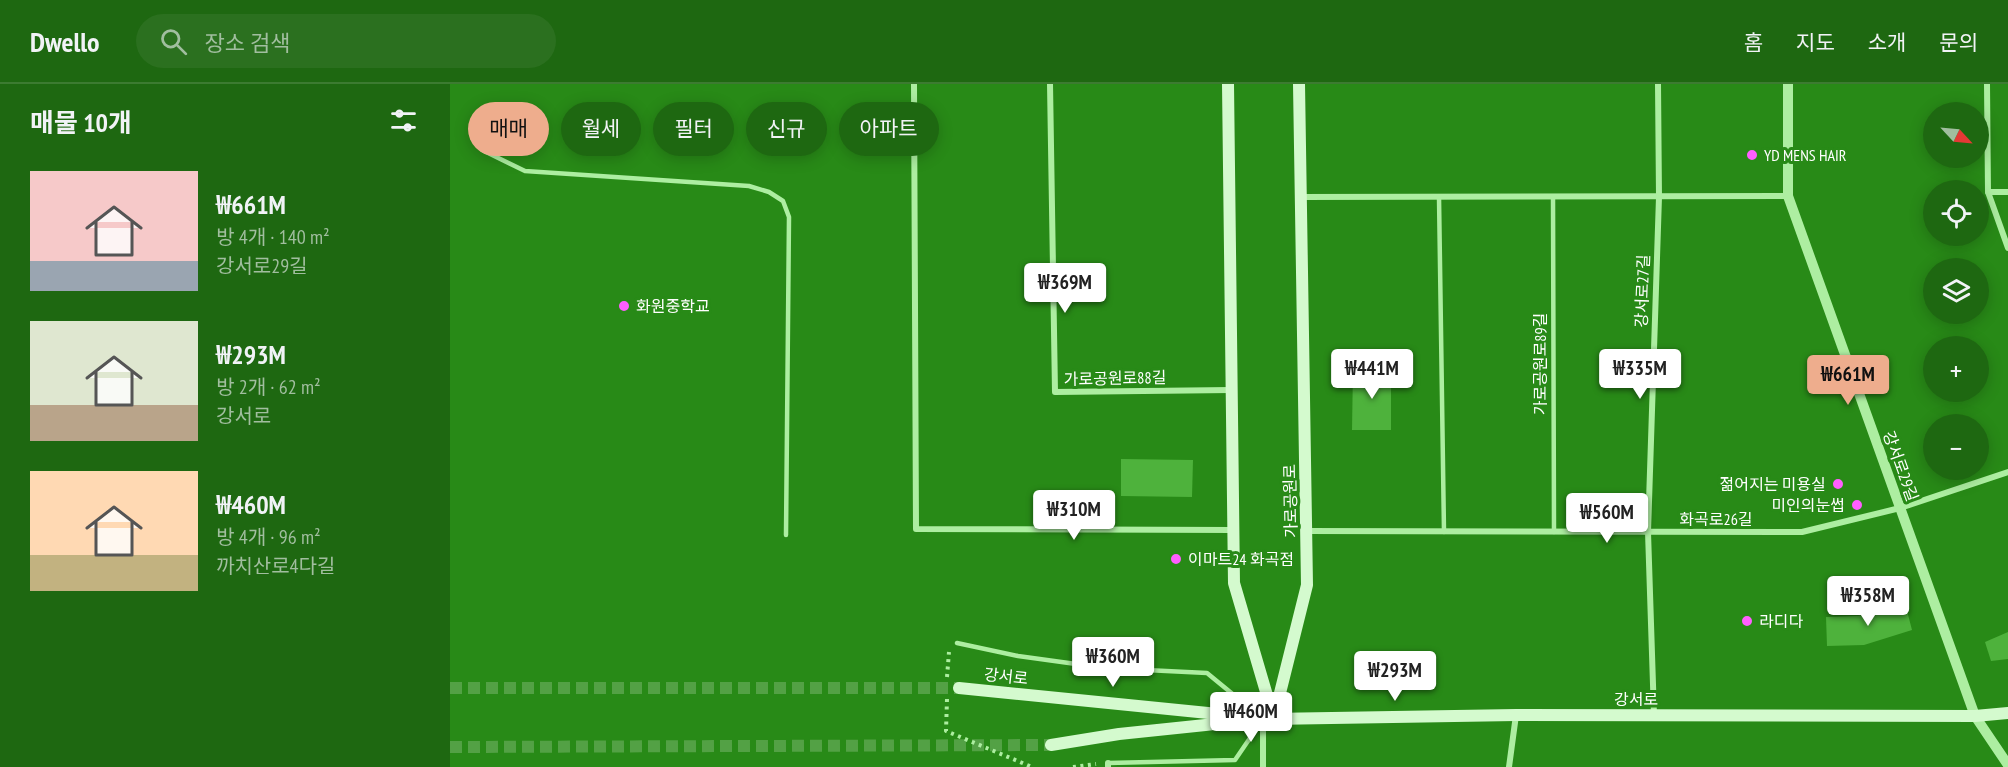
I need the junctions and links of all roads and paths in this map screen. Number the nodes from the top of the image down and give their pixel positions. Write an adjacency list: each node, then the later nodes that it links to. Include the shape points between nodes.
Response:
1 (914, 84): 22 (street, via 916,529)
2 (1050, 84): 19 (street, 가로공원로88길, via 1055,392)
3 (1228, 84): 19 (main road)
4 (1299, 84): 15 (main road, 가로공원로)
5 (1658, 84): 13 (street, 강서로27길)
6 (1788, 84): 14 (street, 강서로29길)
7 (1987, 84): 9 (street)
8 (495, 156): 27 (lane, via 525,171 749,186 783,201 789,217)
9 (1988, 180)
10 (1989, 192): 11 (street)
11 (2008, 192)
12 (1989, 195): 18 (street)
13 (1659, 196): 14 (street); 17 (street); 26 (street, 강서로27길)
14 (1788, 196): 21 (street, 강서로29길)
15 (1301, 197): 16 (street); 23 (main road, 가로공원로)
16 (1439, 197): 17 (street); 24 (lane)
17 (1553, 197): 25 (lane, 가로공원로89길)
18 (2008, 248)
19 (1231, 390): 22 (main road)
20 (2008, 472): 21 (street, 화곡로26길)
21 (1900, 508): 26 (street, 화곡로26길, via 1802,532); 34 (street, 강서로29길)
22 (1233, 530): 35 (main road, via 1234,584)
23 (1307, 531): 24 (street, 화곡로26길); 35 (main road, 가로공원로, via 1307,585)
24 (1444, 532): 25 (street, 화곡로26길)
25 (1554, 532): 26 (street, 화곡로26길)
26 (1648, 532): 33 (street, 강서로27길)
27 (786, 535)
28 (957, 643): 29 (path, via 948,653); 35 (lane, via 1105,668 1207,673)
29 (953, 687): 35 (main road, 강서로)
30 (947, 698): 39 (path, via 946,731)
31 (2008, 713): 34 (main road, 강서로)
32 (1515, 715): 33 (main road, 강서로); 35 (main road, 강서로); 42 (street)
33 (1654, 715): 34 (main road, 강서로)
34 (1975, 716): 38 (street, 강서로29길)
35 (1269, 719): 36 (main road, 강서로); 37 (lane, via 1235,760); 41 (street)
36 (1051, 745)
37 (1108, 765): 40 (path)
38 (2008, 765)
39 (1032, 767)
40 (1073, 767)
41 (1263, 767)
42 (1509, 767)

